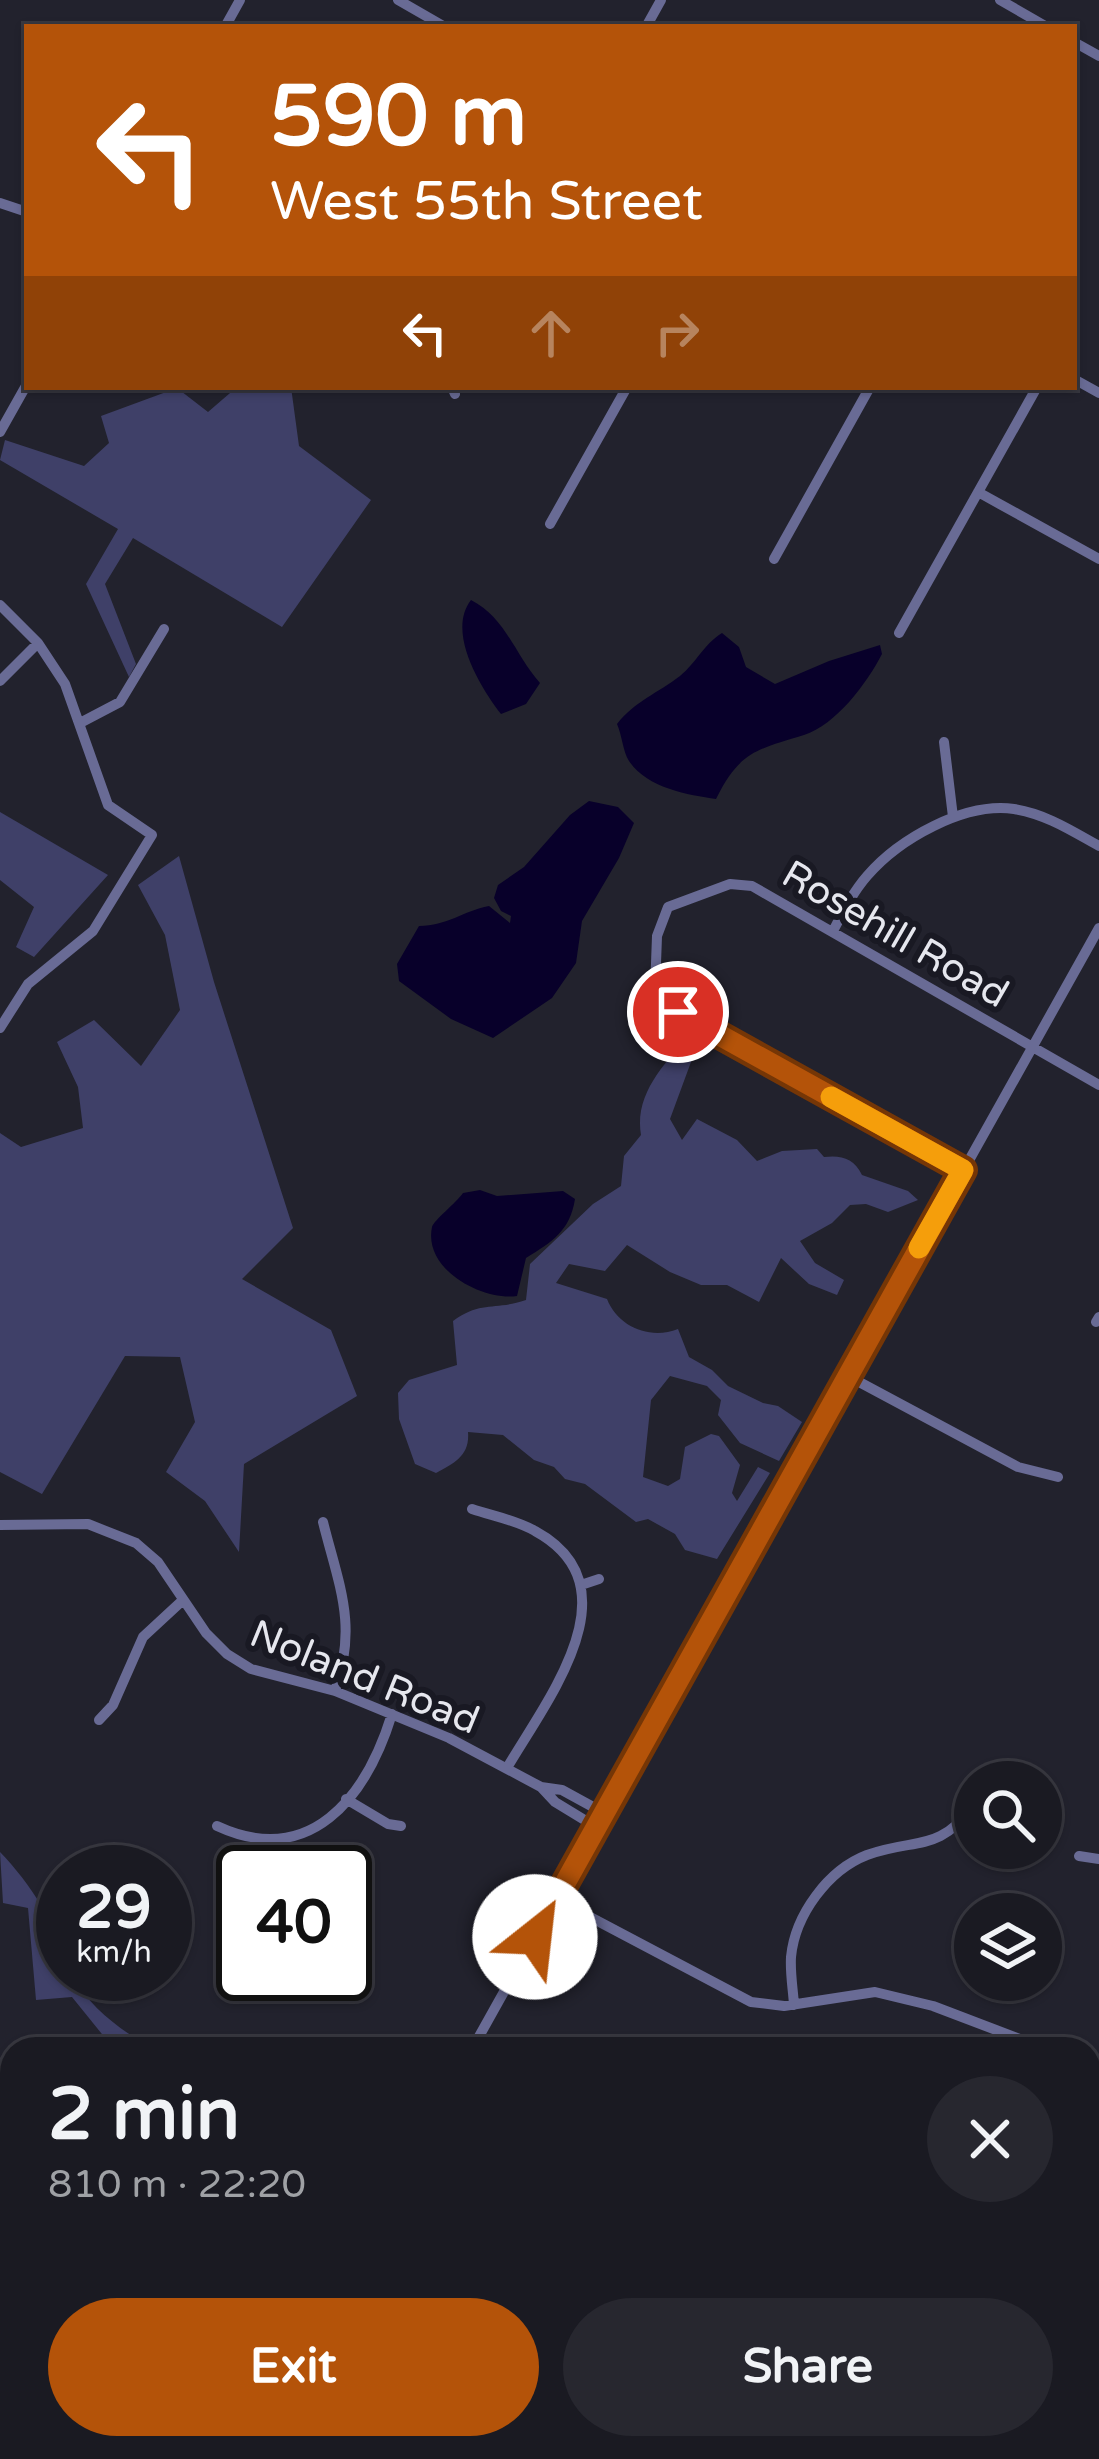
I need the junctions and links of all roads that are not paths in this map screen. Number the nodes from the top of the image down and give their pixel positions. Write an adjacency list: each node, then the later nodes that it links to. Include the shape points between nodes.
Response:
1 (398, 0): 3 (street)
2 (1000, 0): 4 (street)
3 (440, 24)
4 (1042, 24)
5 (24, 389): 10 (street)
6 (625, 390): 13 (street)
7 (868, 390): 14 (street)
8 (1034, 390): 12 (street)
9 (0, 404): 10 (street)
10 (12, 410): 11 (street)
11 (0, 432)
12 (978, 491): 15 (street); 18 (street)
13 (550, 524)
14 (774, 559)
15 (1099, 559)
16 (0, 605): 19 (street)
17 (164, 629): 21 (street, via 120,702)
18 (898, 633)
19 (38, 643): 20 (street); 21 (street)
20 (0, 681)
21 (80, 723): 29 (street, via 102,796 152,835 93,931 28,984)
22 (944, 742): 23 (street)
23 (953, 817): 24 (street, via 1015,809); 26 (street, via 879,864)
24 (1099, 846)
25 (1099, 928): 30 (street)
26 (833, 931): 27 (street, Rosehill Road, via 752,886 730,884 677,901 657,936); 30 (street, Rosehill Road)
27 (655, 992)
28 (678, 1012): 32 (street)
29 (0, 1028)
30 (1032, 1047): 31 (street, Rosehill Road); 32 (street)
31 (1099, 1085)
32 (963, 1170): 33 (street)
33 (848, 1376): 34 (street, via 1018,1467); 47 (street)
34 (1058, 1477)
35 (472, 1509): 39 (street, via 537,1532 566,1558)
36 (323, 1522): 41 (street, via 347,1616)
37 (0, 1525): 40 (street, Noland Road, via 88,1524 113,1532 158,1562)
38 (599, 1580): 39 (street)
39 (581, 1586): 44 (street, via 577,1644)
40 (183, 1600): 41 (street, Noland Road, via 206,1633 250,1669); 43 (street, via 143,1637)
41 (335, 1691): 42 (street, Noland Road)
42 (392, 1714): 44 (street, Noland Road); 46 (street)
43 (99, 1720)
44 (508, 1768): 45 (street, Noland Road)
45 (541, 1787): 47 (street, Noland Road); 50 (street, Noland Road)
46 (346, 1799): 48 (street, via 292,1839 266,1842); 49 (street)
47 (604, 1813): 50 (street)
48 (217, 1826)
49 (401, 1826)
50 (596, 1827): 54 (street)
51 (954, 1828): 55 (street, via 937,1841 867,1855 837,1872 791,1952)
52 (1078, 1856): 53 (street)
53 (1099, 1859)
54 (556, 1899): 55 (street, via 751,2002); 56 (street)
55 (794, 2005): 57 (street, via 874,1992)
56 (479, 2037)
57 (1014, 2037)

